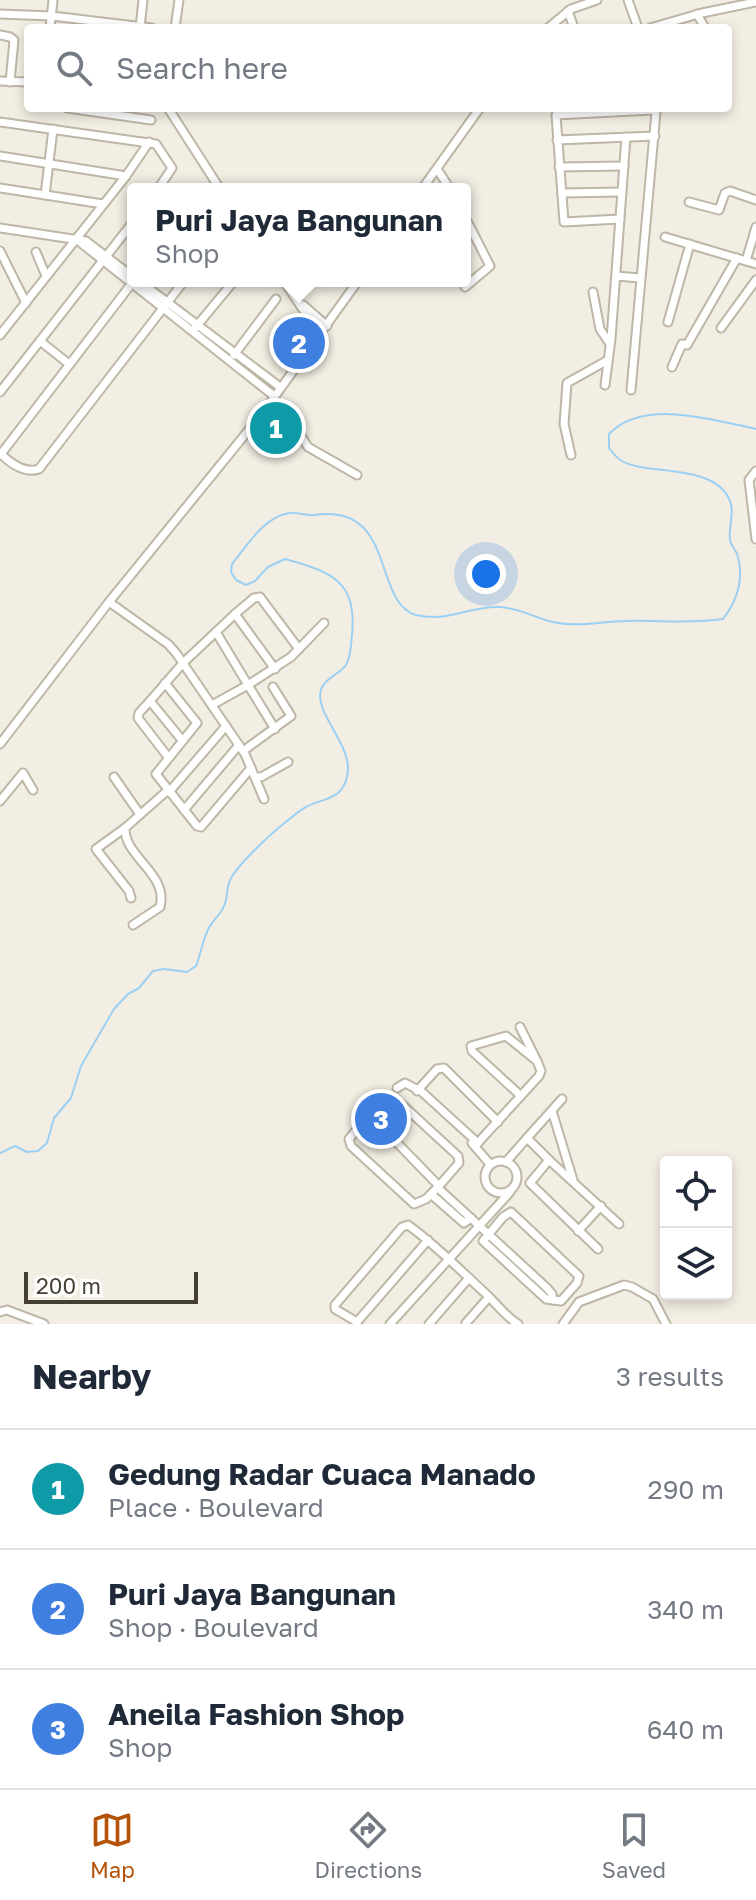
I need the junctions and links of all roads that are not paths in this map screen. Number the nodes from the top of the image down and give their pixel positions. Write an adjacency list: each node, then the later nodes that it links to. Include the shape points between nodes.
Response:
1 (53, 0): 10 (street)
2 (143, 0): 13 (street)
3 (179, 0): 14 (street)
4 (597, 0): 7 (street)
5 (628, 0): 17 (street)
6 (756, 2): 9 (street)
7 (568, 11): 15 (street); 16 (street)
8 (0, 14): 10 (street)
9 (697, 14): 18 (street); 19 (street)
10 (52, 16): 11 (street); 12 (street)
11 (51, 24)
12 (116, 24)
13 (140, 24)
14 (176, 24)
15 (553, 24)
16 (573, 24)
17 (637, 24)
18 (663, 24)
19 (703, 24)
20 (0, 35): 22 (street, via 14,40)
21 (0, 81): 22 (street)
22 (10, 82): 23 (street)
23 (24, 82)
24 (129, 112): 29 (street)
25 (171, 112): 43 (street)
26 (477, 112): 40 (street)
27 (585, 112): 34 (street, via 556,115)
28 (654, 112): 32 (street)
29 (151, 120)
30 (0, 122): 31 (street)
31 (53, 129): 35 (street); 37 (street)
32 (655, 136): 33 (street); 69 (street)
33 (626, 137): 34 (street); 38 (street)
34 (557, 140): 39 (street)
35 (149, 142): 41 (street); 42 (street, via 158,145 172,168)
36 (0, 156): 37 (street)
37 (49, 164): 41 (street); 49 (street)
38 (624, 166): 39 (street); 47 (street)
39 (559, 167): 48 (street)
40 (437, 169): 44 (street); 45 (street)
41 (126, 176): 52 (street)
42 (162, 183)
43 (216, 183)
44 (426, 183)
45 (446, 183)
46 (0, 188): 49 (street)
47 (622, 192): 48 (street); 53 (street)
48 (562, 193): 53 (street, via 564,222)
49 (45, 195): 52 (street)
50 (756, 200): 51 (street, via 730,191 719,210)
51 (689, 202)
52 (103, 204): 59 (street)
53 (620, 219): 68 (street)
54 (756, 227): 64 (street)
55 (0, 228): 59 (street)
56 (471, 229): 71 (street, via 490,266)
57 (127, 230): 63 (street)
58 (665, 237): 60 (street)
59 (76, 239): 63 (street); 66 (street)
60 (690, 244): 64 (street); 84 (street)
61 (0, 251): 81 (street)
62 (36, 252): 66 (street)
63 (105, 260): 67 (street); 90 (street)
64 (742, 260): 65 (street); 95 (street, via 687,345 682,344)
65 (756, 264)
66 (46, 276): 81 (street)
67 (127, 276)
68 (616, 276): 69 (street); 91 (street)
69 (640, 278): 98 (street)
70 (756, 280): 86 (street)
71 (471, 282)
72 (129, 287): 94 (street)
73 (141, 287): 82 (street)
74 (179, 287): 82 (street)
75 (229, 287): 87 (street)
76 (288, 287): 79 (street)
77 (354, 287): 85 (street)
78 (593, 292): 91 (street, via 600,329)
79 (295, 298): 85 (street); 89 (street)
80 (276, 299): 92 (street)
81 (26, 303): 88 (street)
82 (165, 306): 87 (street); 102 (street, via 39,469 16,466)
83 (0, 321): 88 (street)
84 (668, 322)
85 (327, 326): 89 (street)
86 (721, 328)
87 (194, 329): 92 (street)
88 (2, 332)
89 (320, 335): 97 (street)
90 (40, 341): 94 (street); 99 (street)
91 (610, 344): 93 (street)
92 (232, 357): 97 (street); 100 (street)
93 (608, 360): 96 (street); 103 (street, via 567,383 564,424)
94 (69, 364): 102 (street)
95 (672, 367)
96 (605, 385)
97 (280, 387): 100 (street)
98 (631, 390)
99 (0, 392)
100 (274, 396): 101 (street)
101 (265, 410): 105 (street, via 298,431 308,447); 108 (street)
102 (1, 454)
103 (571, 455)
104 (756, 471): 106 (street, via 749,480)
105 (357, 475)
106 (753, 491): 107 (street)
107 (756, 539)
108 (109, 602): 113 (street, via 168,644); 123 (street)
109 (235, 614): 111 (street); 112 (street, via 260,597); 114 (street)
110 (324, 623): 112 (street)
111 (216, 632): 113 (street); 116 (street)
112 (299, 649): 114 (street)
113 (183, 663): 115 (street); 119 (street)
114 (275, 669): 116 (street)
115 (165, 683): 118 (street); 122 (street, via 197,722)
116 (248, 685): 119 (street); 121 (street)
117 (273, 687): 121 (street, via 291,716)
118 (150, 701): 122 (street); 125 (street, via 138,718)
119 (212, 705): 120 (street)
120 (226, 726): 124 (street); 131 (street)
121 (275, 729): 124 (street)
122 (182, 740): 125 (street)
123 (0, 744)
124 (241, 748): 127 (street); 134 (street)
125 (168, 757): 131 (street, via 156,774)
126 (288, 762): 129 (street)
127 (251, 768): 129 (street); 134 (street, via 201,827)
128 (114, 777): 135 (street)
129 (255, 777): 132 (street)
130 (33, 790): 133 (street, via 23,773)
131 (169, 791): 134 (street); 135 (street)
132 (264, 799)
133 (0, 801)
134 (184, 810)
135 (139, 813): 136 (street)
136 (125, 828): 137 (street, via 96,849); 138 (street, via 162,898 160,907)
137 (131, 898)
138 (133, 925)
139 (520, 1027): 140 (street)
140 (537, 1061): 143 (street, via 541,1074); 143 (street, via 504,1035 471,1047)
141 (397, 1088): 142 (street, via 405,1083)
142 (417, 1090): 147 (street, via 444,1068); 149 (street)
143 (521, 1096): 147 (street)
144 (562, 1099): 145 (street)
145 (552, 1111): 148 (street); 153 (street)
146 (371, 1116): 154 (street); 154 (street, via 350,1144 412,1203); 154 (street, via 396,1099 458,1156 459,1163)
147 (498, 1122): 149 (street)
148 (527, 1138): 150 (street); 151 (street)
149 (476, 1145): 152 (street)
150 (549, 1160): 153 (street); 159 (street, via 530,1185)
151 (506, 1162): 152 (street); 155 (street, via 517,1180)
152 (489, 1163): 155 (street, via 484,1174 488,1186 501,1194)
153 (574, 1182): 156 (street)
154 (436, 1190): 158 (street)
155 (510, 1192): 158 (street)
156 (601, 1206): 157 (street); 159 (street)
157 (619, 1224)
158 (480, 1226): 160 (street); 163 (street)
159 (578, 1231): 162 (street)
160 (489, 1234): 160 (street, via 511,1212 580,1280 563,1300 553,1300 547,1288)
161 (428, 1240): 163 (street); 167 (street); 167 (street, via 404,1226 335,1305 336,1311)
162 (598, 1249)
163 (449, 1259): 164 (street); 170 (street)
164 (469, 1278): 165 (street); 171 (street)
165 (489, 1297): 168 (street); 172 (street)
166 (0, 1314): 169 (street, via 10,1311)
167 (357, 1323)
168 (466, 1323)
169 (44, 1324)
170 (390, 1324)
171 (429, 1324)
172 (518, 1324)
173 (563, 1324): 174 (street, via 579,1302 624,1285 653,1299)
174 (666, 1324)

